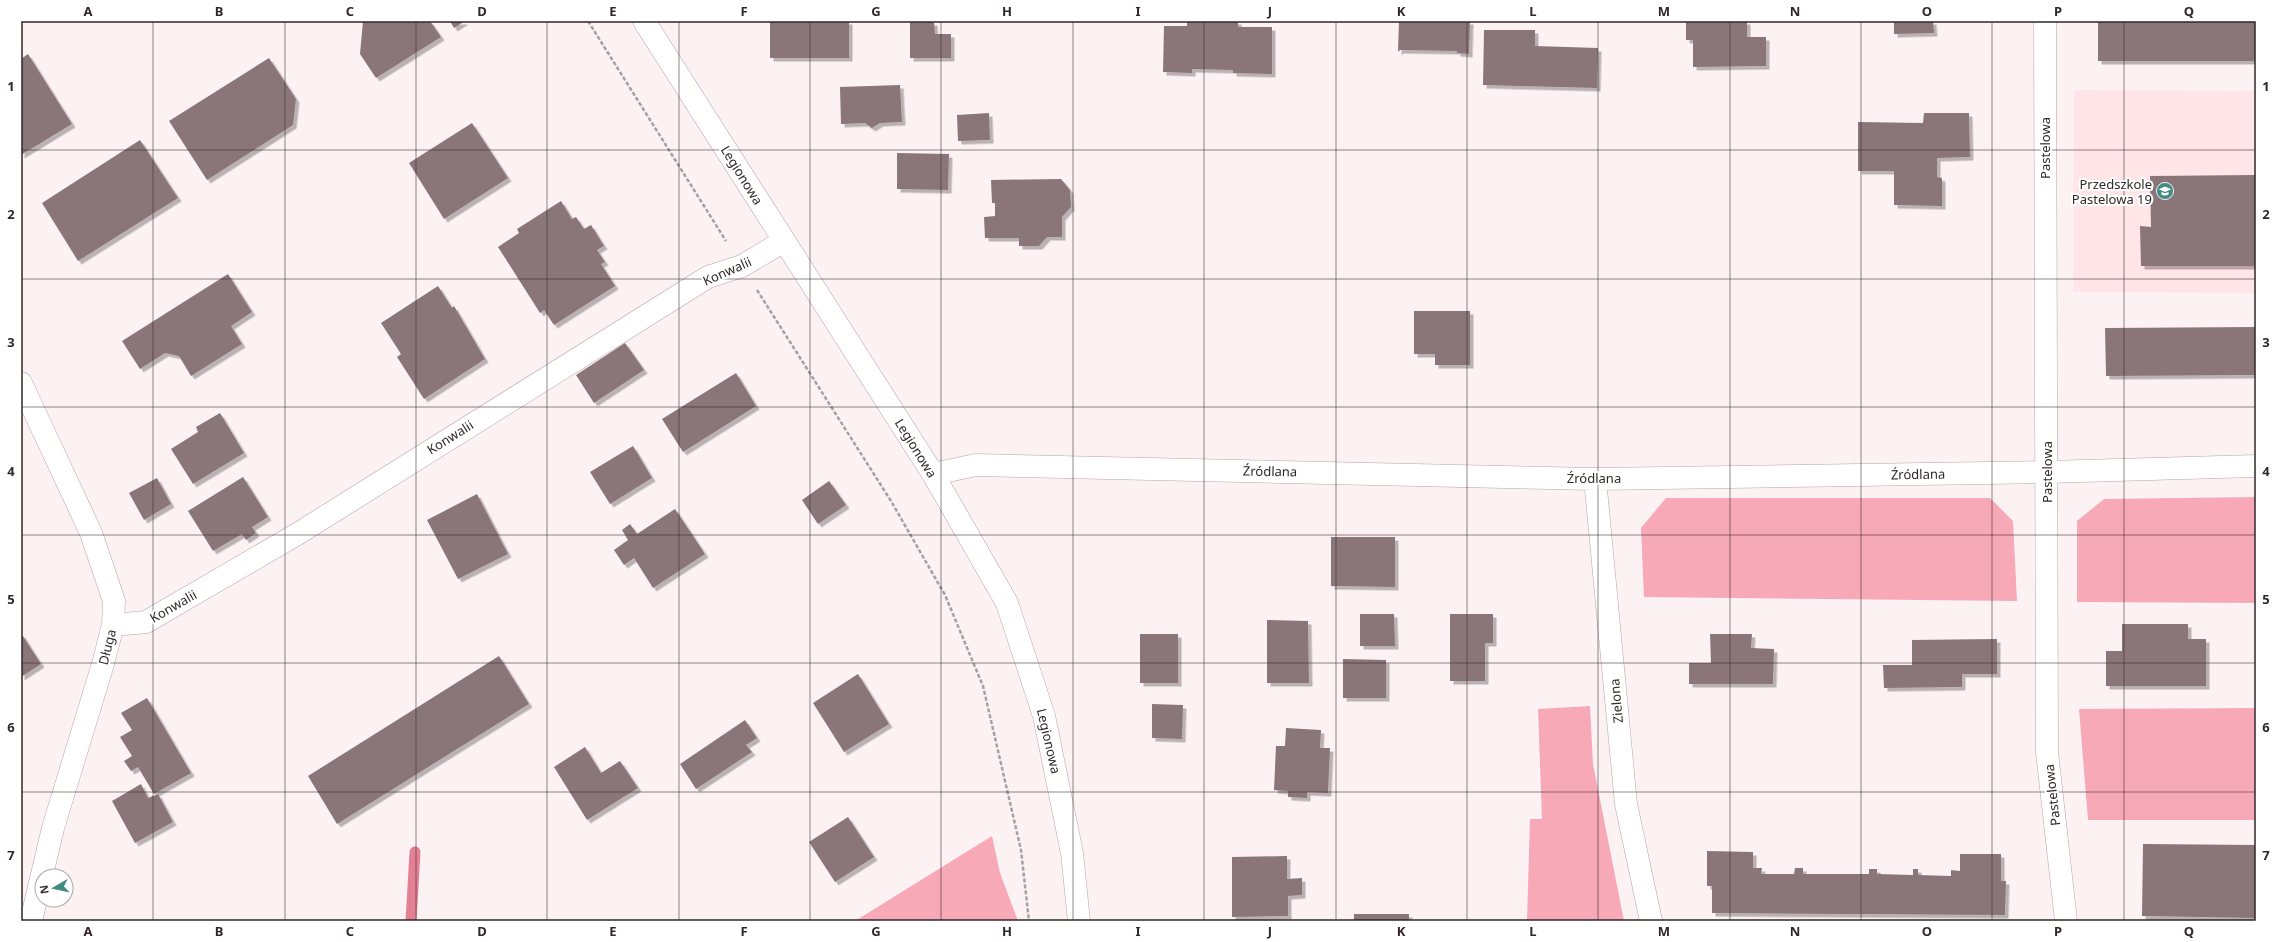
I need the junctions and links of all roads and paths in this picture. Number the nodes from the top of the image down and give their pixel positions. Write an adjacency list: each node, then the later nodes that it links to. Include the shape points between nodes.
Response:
1 (588, 21): 5 (path)
2 (644, 21): 4 (street, Legionowa)
3 (2045, 21): 8 (street, Pastelowa)
4 (784, 241): 5 (street, Konwalii); 9 (street, Legionowa)
5 (742, 266): 11 (street, Konwalii, via 708,277 299,534 146,622); 13 (path, via 891,501 945,595 983,686 1021,850)
6 (21, 383): 11 (street, Długa, via 91,533 114,601)
7 (2256, 466): 8 (street, Źródlana)
8 (2047, 472): 10 (street, Źródlana); 16 (street, Pastelowa, via 2047,752)
9 (933, 474): 10 (street, Źródlana, via 976,465); 14 (street, Legionowa, via 1007,603 1044,716 1072,853)
10 (1595, 479): 15 (street, Zielona, via 1626,804)
11 (113, 625): 12 (street, Długa, via 54,828)
12 (31, 921)
13 (1029, 921)
14 (1079, 921)
15 (1651, 921)
16 (2066, 921)

